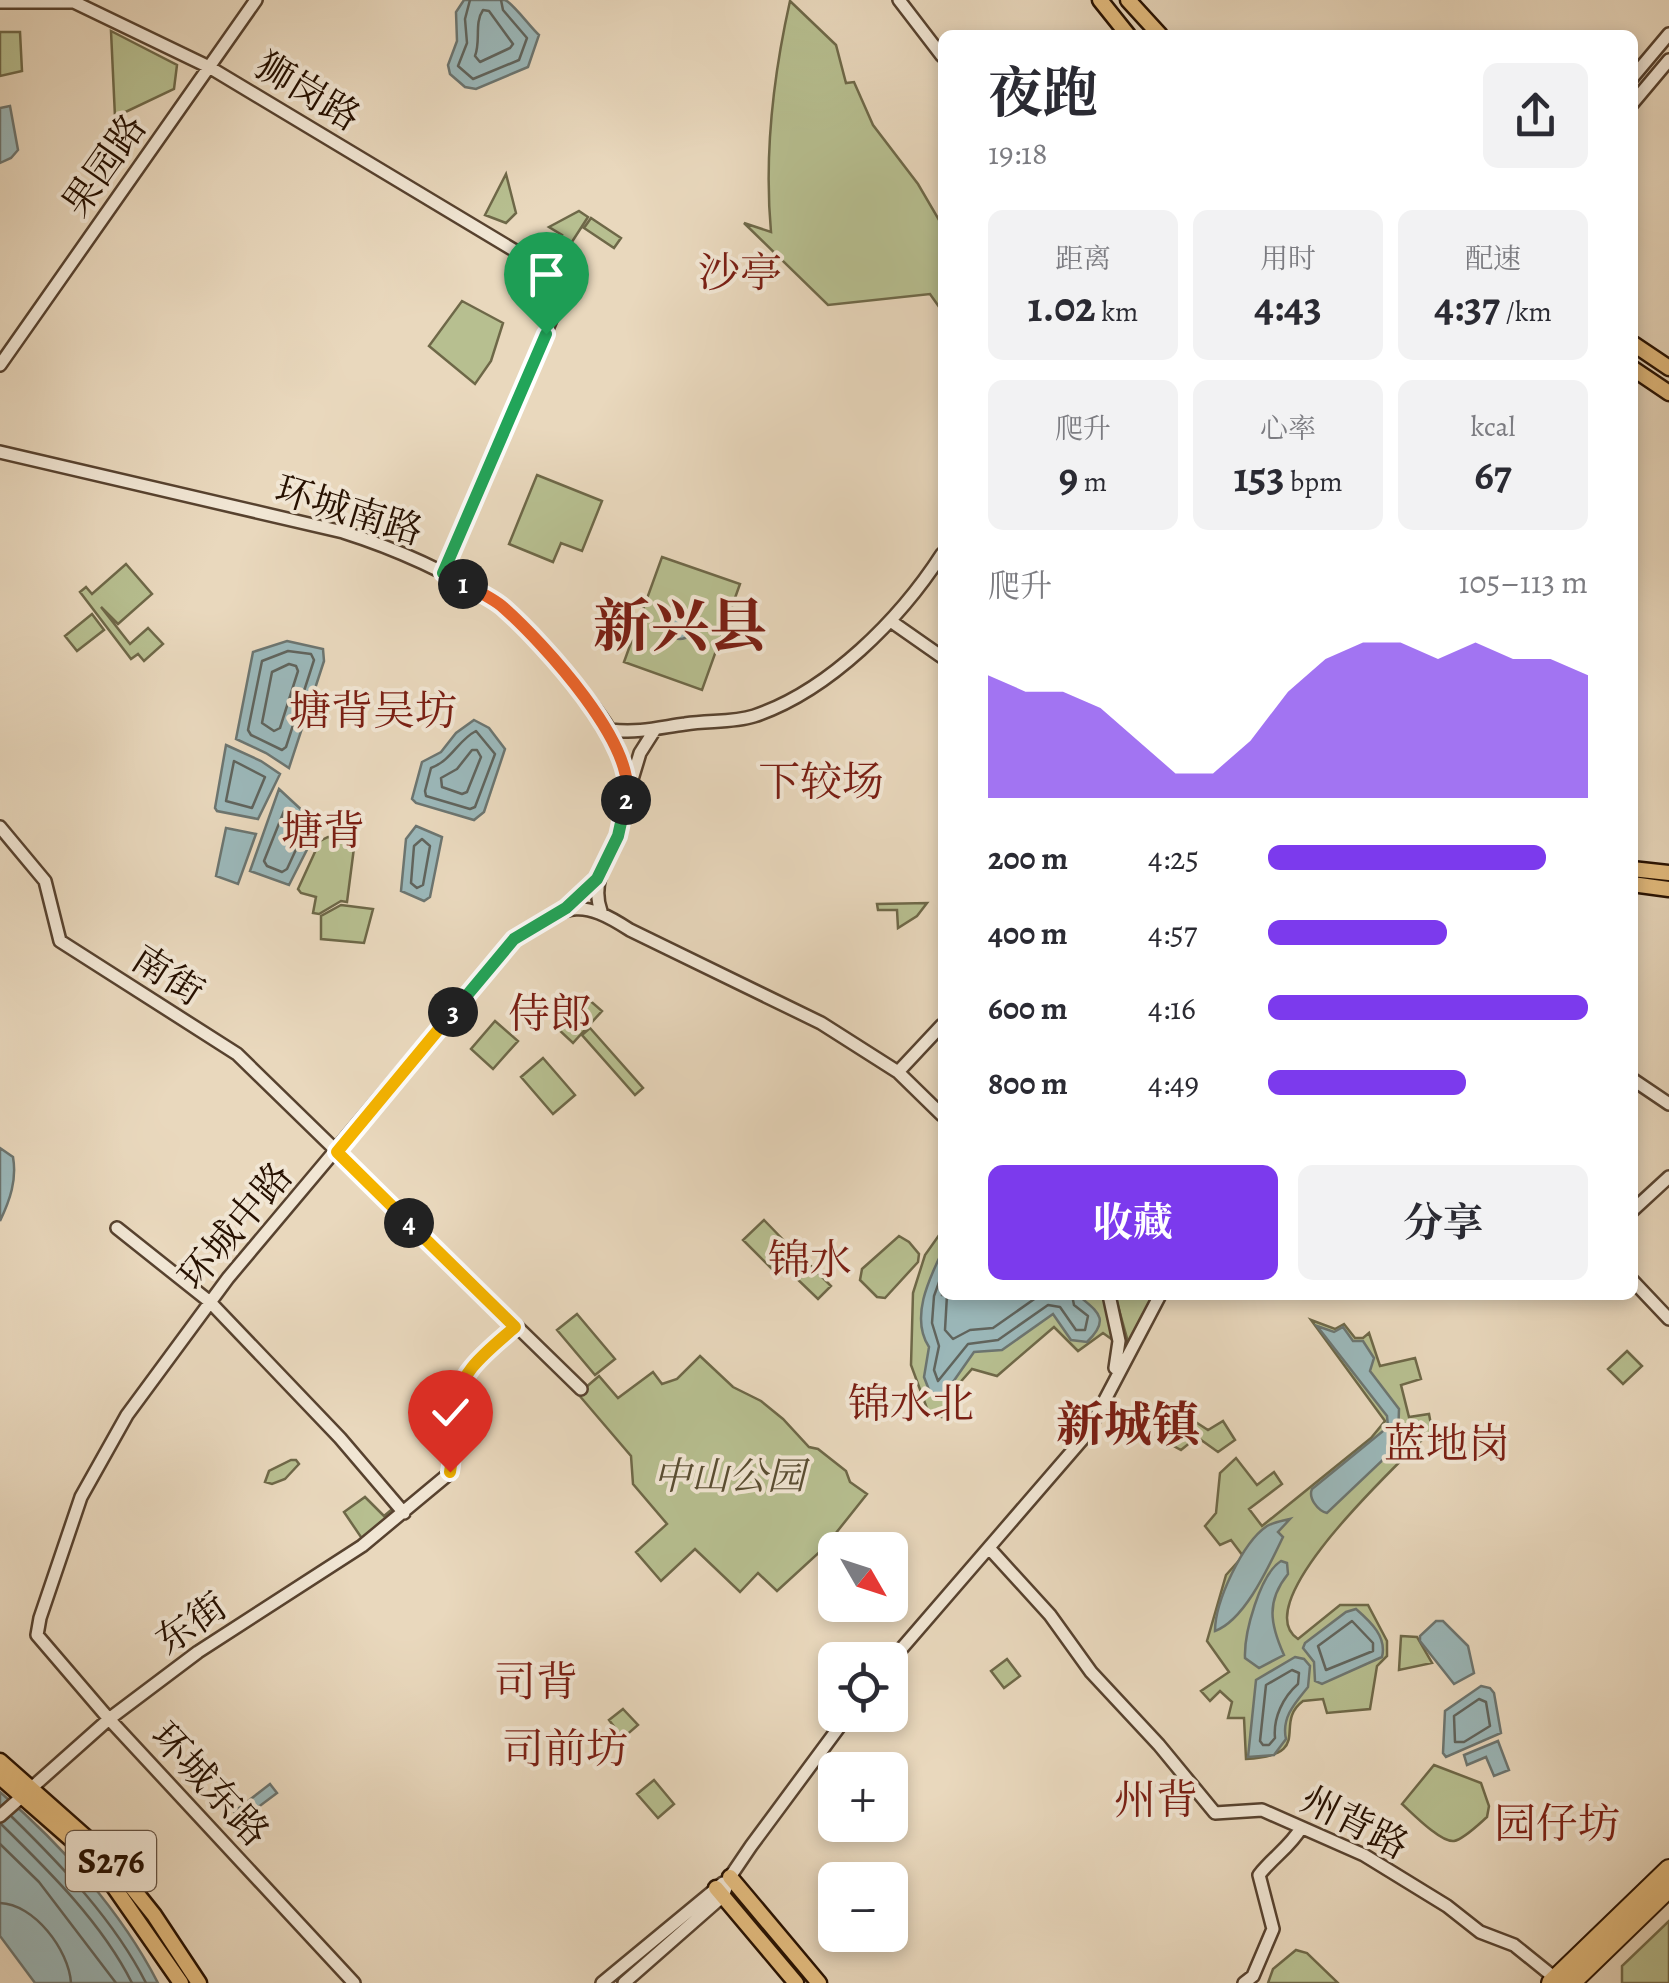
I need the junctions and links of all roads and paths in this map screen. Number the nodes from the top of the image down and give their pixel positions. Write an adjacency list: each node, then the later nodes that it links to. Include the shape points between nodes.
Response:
1 (256, 0): 11 (street, 果园路)
2 (899, 0): 9 (street)
3 (1100, 0): 6 (main road)
4 (1128, 0): 7 (main road)
5 (0, 2): 11 (street, 狮岗路, via 74,2)
6 (1124, 30)
7 (1155, 30)
8 (1669, 34): 12 (street)
9 (938, 51)
10 (1669, 60): 13 (street)
11 (209, 67): 15 (street, 果园路); 21 (street, 狮岗路, via 567,282)
12 (1638, 71)
13 (1638, 97)
14 (1638, 347): 16 (main road)
15 (0, 365)
16 (1669, 368)
17 (1638, 372): 18 (main road)
18 (1669, 393)
19 (0, 452): 21 (street, 环城南路, via 344,532)
20 (938, 559): 22 (street)
21 (443, 573): 24 (street, 环城南路, via 501,605)
22 (892, 622): 23 (street); 25 (street, via 776,708)
23 (938, 654)
24 (610, 730): 25 (street); 26 (street, 环城南路)
25 (654, 731): 26 (street)
26 (629, 788): 30 (street, via 618,836)
27 (0, 827): 40 (street, 南街, via 45,880 60,941 236,1054)
28 (1638, 869): 29 (main road)
29 (1669, 872)
30 (599, 876): 33 (street, 环城中路); 34 (street)
31 (1638, 885): 32 (main road)
32 (1669, 888)
33 (566, 908): 34 (street); 40 (street, 环城中路, via 514,939)
34 (601, 911): 36 (street, via 821,1023)
35 (938, 1029): 36 (street)
36 (898, 1072): 39 (street)
37 (1638, 1083): 38 (street)
38 (1669, 1104)
39 (938, 1111)
40 (337, 1152): 47 (street, 环城中路); 49 (street, 南街)
41 (1669, 1177): 42 (street)
42 (1638, 1205)
43 (117, 1228): 47 (street)
44 (1638, 1286): 48 (street)
45 (1110, 1300): 50 (street, via 1119,1342)
46 (1157, 1300): 50 (street)
47 (210, 1302): 52 (street); 54 (street, 环城中路, via 120,1423 81,1497)
48 (1669, 1318)
49 (515, 1327): 51 (street, 南街); 52 (street, 东街, via 458,1387 450,1472)
50 (1112, 1382): 53 (street, via 1086,1434)
51 (581, 1389)
52 (404, 1513): 56 (street, 东街)
53 (989, 1548): 55 (street); 62 (street, 州背路, via 1214,1813 1262,1810)
54 (40, 1618): 56 (street, 环城东路, via 37,1636)
55 (907, 1642)
56 (109, 1719): 60 (street, 东街); 70 (street, 环城东路)
57 (836, 1732): 64 (street)
58 (0, 1760): 60 (main road, S276)
59 (0, 1776): 60 (main road, S276)
60 (26, 1790): 61 (street, 东街); 68 (main road, S276, via 96,1861); 69 (main road, S276, via 106,1855)
61 (0, 1816)
62 (1302, 1828): 67 (street, 州背路, via 1364,1855 1480,1932 1514,1945); 75 (street, via 1259,1875 1273,1930)
63 (1669, 1869): 67 (highway)
64 (730, 1877): 66 (street); 74 (main road)
65 (1669, 1888): 76 (highway)
66 (719, 1892): 71 (street); 72 (street); 73 (main road)
67 (1547, 1980)
68 (181, 1983)
69 (200, 1983)
70 (354, 1983)
71 (602, 1983)
72 (624, 1983)
73 (796, 1983)
74 (819, 1983)
75 (1244, 1983)
76 (1571, 1983)

